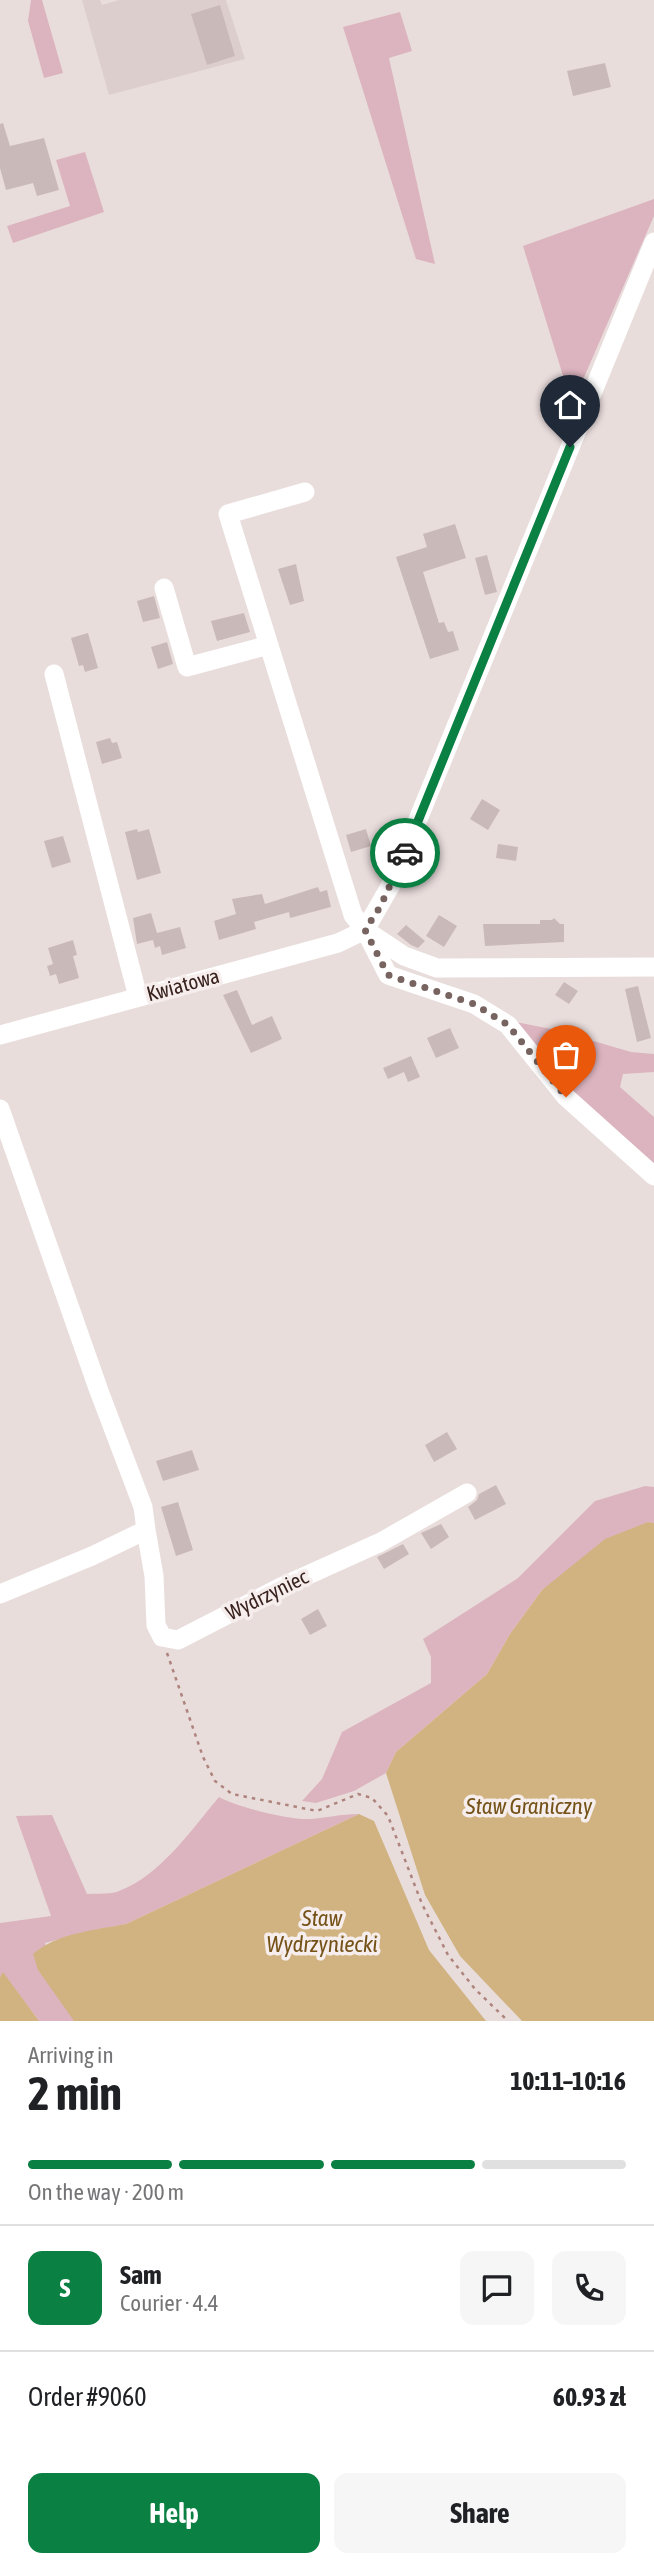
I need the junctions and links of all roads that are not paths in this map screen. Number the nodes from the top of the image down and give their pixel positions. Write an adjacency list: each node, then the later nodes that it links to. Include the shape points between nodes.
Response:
1 (654, 242): 6 (street, via 392,883)
2 (305, 492): 4 (street, via 228,514)
3 (164, 589): 4 (street, via 187,667)
4 (269, 645): 6 (street, via 353,915)
5 (54, 674): 8 (street)
6 (365, 930): 7 (street, via 404,956 437,968); 8 (street, Kwiatowa, via 338,943); 11 (street, via 388,975 474,1004 508,1025 566,1097)
7 (654, 967)
8 (138, 997): 9 (street, Kwiatowa)
9 (0, 1035)
10 (0, 1109): 13 (street, via 144,1507)
11 (654, 1176)
12 (467, 1493): 13 (street, Wydrzyniec, via 381,1542 178,1640 162,1637 156,1625)
13 (146, 1530): 14 (street)
14 (0, 1594)

